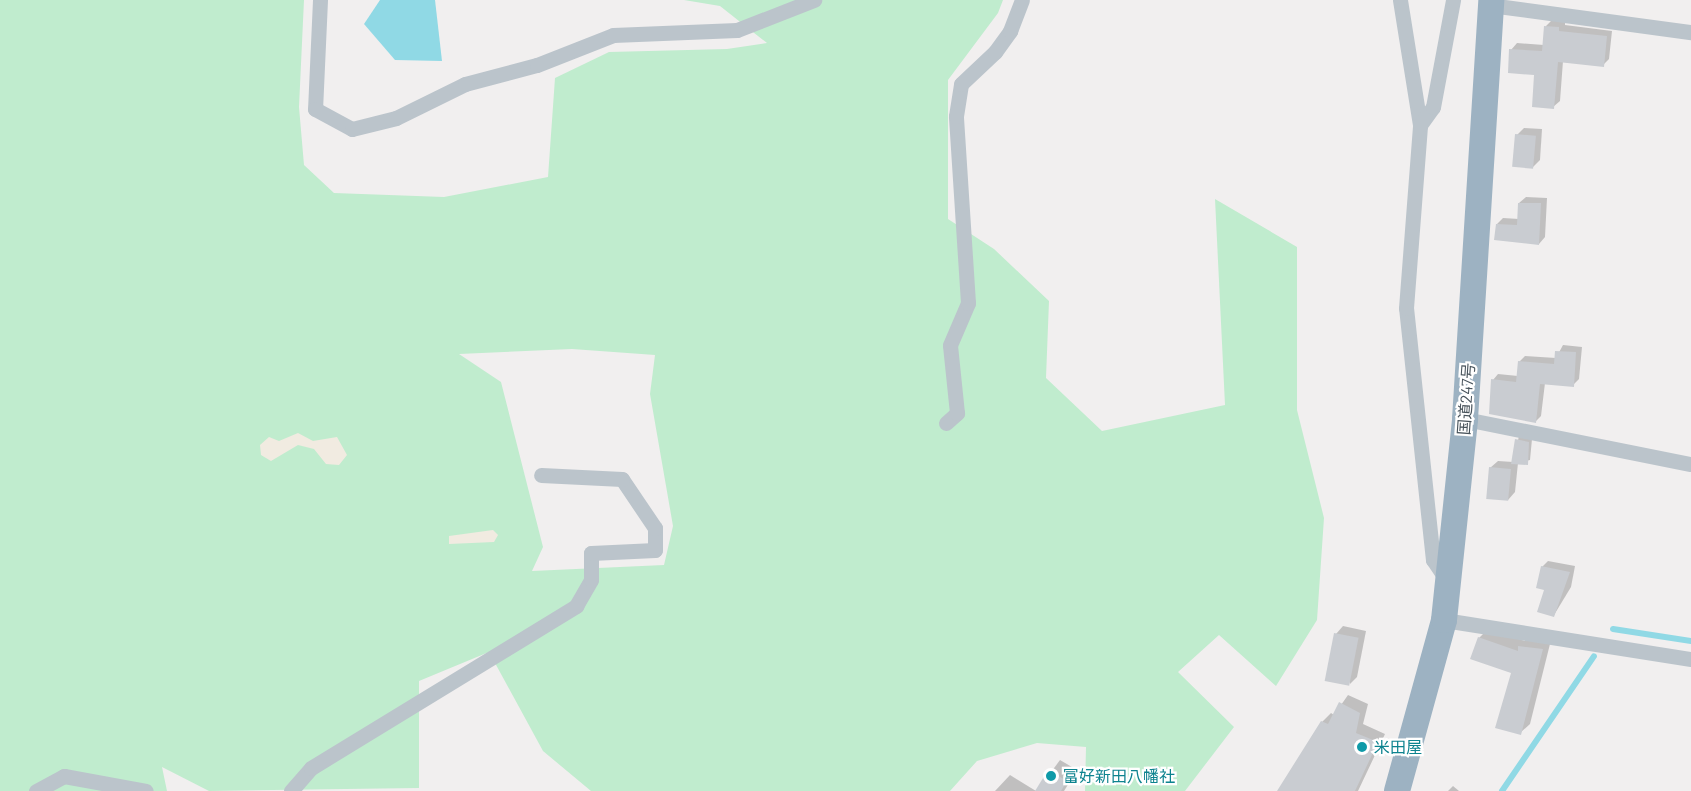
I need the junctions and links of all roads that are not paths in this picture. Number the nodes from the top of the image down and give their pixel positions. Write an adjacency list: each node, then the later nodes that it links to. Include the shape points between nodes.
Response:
1 (320, 0): 2 (street, via 315,109 352,129 396,118 465,84 537,65 613,35 737,30)
2 (814, 0)
3 (1022, 0): 10 (street, via 1010,31 995,52 961,84 959,95 956,116 968,303 950,345 957,413)
4 (1400, 0): 8 (street)
5 (1453, 0): 8 (street, via 1433,107)
6 (1490, 2): 7 (street); 9 (highway, 国道247号)
7 (1691, 32)
8 (1420, 125): 13 (street, via 1406,308 1433,561)
9 (1465, 419): 11 (street); 13 (highway, 国道247号)
10 (946, 423)
11 (1691, 464)
12 (541, 475): 18 (street, via 622,479 655,528 655,550 591,553 591,580 576,606 311,768)
13 (1448, 582): 14 (highway, 国道247号)
14 (1444, 620): 15 (street); 19 (highway, 国道247号)
15 (1691, 659)
16 (36, 791): 17 (street, via 64,776)
17 (146, 791)
18 (291, 791)
19 (1398, 791)

